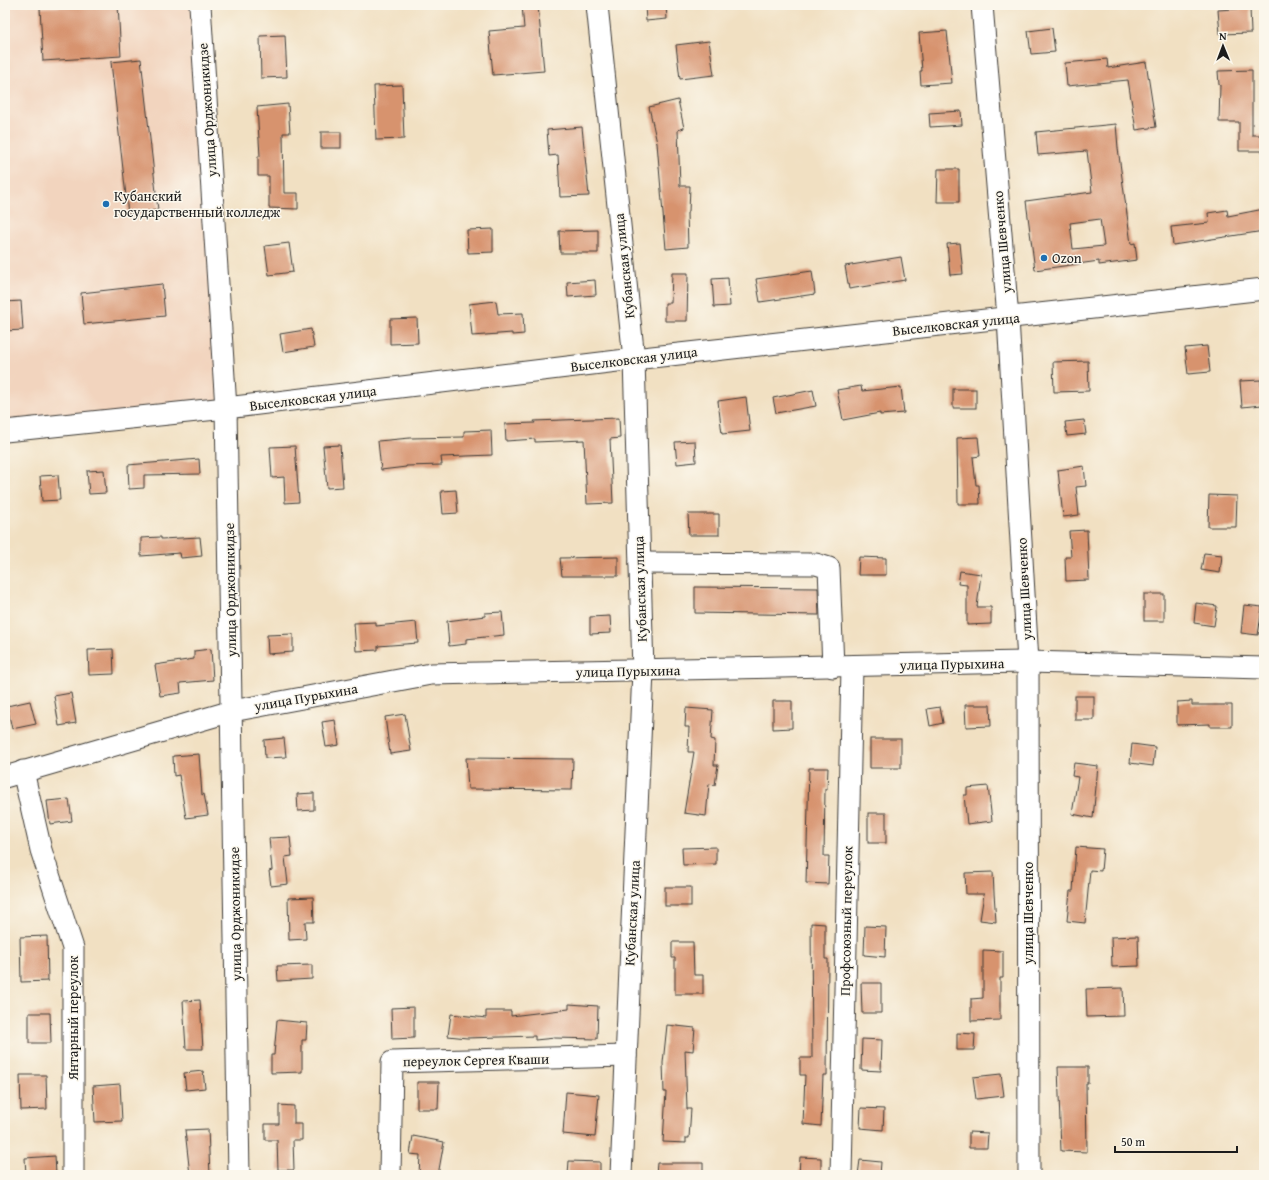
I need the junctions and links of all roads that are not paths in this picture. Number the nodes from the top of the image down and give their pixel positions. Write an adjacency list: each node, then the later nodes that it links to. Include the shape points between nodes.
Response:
1 (200, 5): 7 (street, улица Орджоникидзе)
2 (597, 5): 6 (street, Кубанская улица)
3 (982, 5): 5 (street, улица Шевченко)
4 (1264, 289): 5 (street, Выселковская улица)
5 (1008, 318): 6 (street, Выселковская улица); 10 (street, улица Шевченко)
6 (634, 359): 7 (street, Выселковская улица); 9 (street, Кубанская улица)
7 (226, 408): 8 (street, Выселковская улица); 14 (street, улица Орджоникидзе)
8 (5, 431)
9 (640, 563): 11 (street, Профсоюзный переулок, via 816,564 829,568); 13 (street, Кубанская улица)
10 (1028, 662): 11 (street, улица Пурыхина); 12 (street, улица Пурыхина); 22 (street, улица Шевченко)
11 (842, 667): 13 (street, улица Пурыхина); 21 (street, Профсоюзный переулок)
12 (1264, 668)
13 (643, 671): 14 (street, улица Пурыхина, via 431,674); 16 (street, Кубанская улица)
14 (232, 711): 15 (street, улица Пурыхина); 18 (street, улица Орджоникидзе)
15 (14, 774): 17 (street, Янтарный переулок, via 73,948)
16 (626, 1056): 19 (street, переулок Сергея Кваши, via 392,1062); 20 (street, Кубанская улица)
17 (73, 1175)
18 (239, 1175)
19 (390, 1175)
20 (621, 1175)
21 (840, 1175)
22 (1028, 1175)

